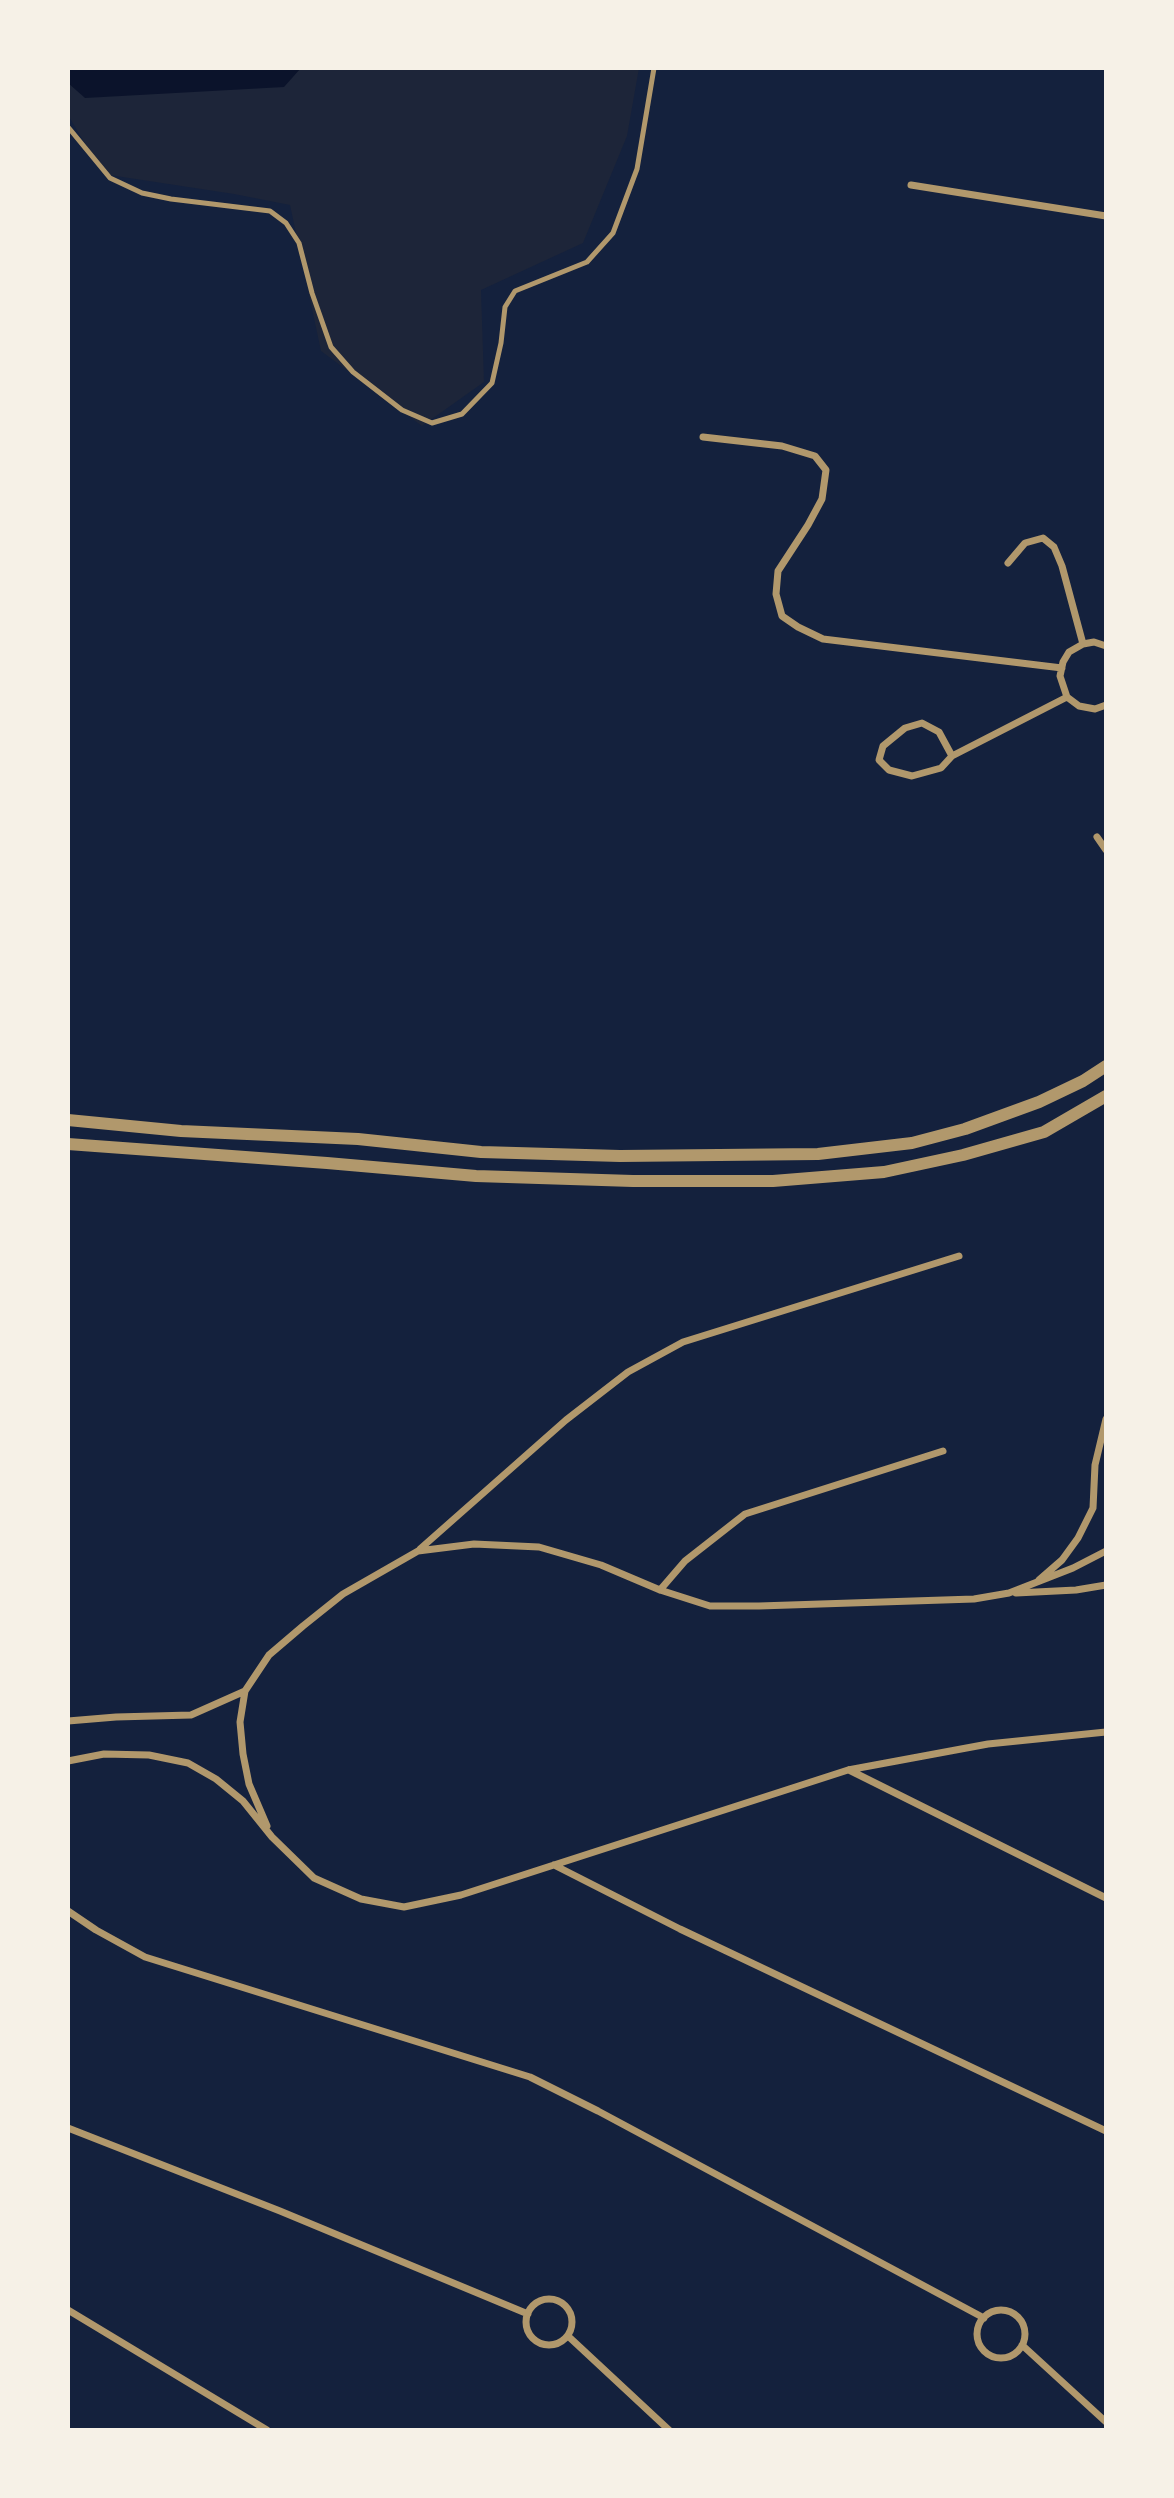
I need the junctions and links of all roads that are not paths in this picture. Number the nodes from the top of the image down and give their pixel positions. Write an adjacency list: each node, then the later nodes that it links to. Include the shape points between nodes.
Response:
1 (654, 68): 2 (lane, via 637,169 613,233 587,262 515,291 505,307 492,383 462,414 432,423 402,410 353,372 331,347 299,243 286,223 270,211 142,193 110,178)
2 (68, 127)
3 (911, 185): 4 (street)
4 (1106, 216)
5 (702, 437): 9 (street, via 782,446 816,456 826,470 822,499 778,571 776,594 782,615 797,627 823,639)
6 (1008, 563): 7 (street, via 1025,543 1043,538 1054,547)
7 (1083, 644): 8 (street); 9 (street, via 1069,652)
8 (1106, 646)
9 (1062, 668): 10 (street)
10 (1067, 697): 11 (street, via 1079,706 1096,709); 12 (street)
11 (1106, 705)
12 (952, 755): 12 (street, via 939,732 922,723 905,728 883,746 879,761 889,770 912,776 942,768)
13 (1097, 836): 14 (street)
14 (1106, 850)
15 (1106, 1066): 19 (street, via 1039,1102 912,1143 818,1154)
16 (1106, 1096): 20 (street, via 1044,1132 884,1172 773,1181)
17 (68, 1120): 19 (street)
18 (68, 1144): 20 (street)
19 (481, 1152): 20 (street)
20 (476, 1177)
21 (959, 1256): 24 (street, via 683,1342 628,1372 566,1420)
22 (1106, 1419): 26 (street, via 1095,1465 1093,1508 1062,1560)
23 (943, 1451): 28 (street, via 745,1514 685,1561)
24 (418, 1551): 28 (street, via 474,1544 539,1547 601,1565); 30 (street, via 333,1602 269,1655)
25 (1106, 1551): 26 (street)
26 (1033, 1584): 29 (street)
27 (1106, 1585): 29 (street)
28 (660, 1590): 29 (street, via 710,1606 974,1599)
29 (1009, 1593)
30 (245, 1691): 31 (street, via 191,1716); 35 (street, via 240,1722 243,1754 249,1784)
31 (68, 1721)
32 (1106, 1732): 34 (street, via 988,1744)
33 (68, 1760): 35 (street, via 104,1754 149,1755 188,1763 243,1801)
34 (848, 1770): 36 (street); 37 (street)
35 (272, 1837): 36 (street, via 313,1878 362,1899 404,1907 461,1895)
36 (554, 1865): 40 (street)
37 (1106, 1898)
38 (68, 1911): 43 (street, via 145,1957 530,2077)
39 (68, 2128): 42 (street)
40 (1106, 2131)
41 (68, 2310): 47 (street)
42 (528, 2314): 44 (street, via 527,2330 540,2344 551,2346); 44 (street, via 545,2300 562,2303 573,2322)
43 (984, 2318): 45 (street, via 998,2311 1017,2316 1024,2328); 45 (street, via 977,2333 982,2349 1000,2358 1011,2356)
44 (568, 2336): 48 (street)
45 (1022, 2345): 46 (street)
46 (1106, 2422)
47 (267, 2430)
48 (669, 2430)

